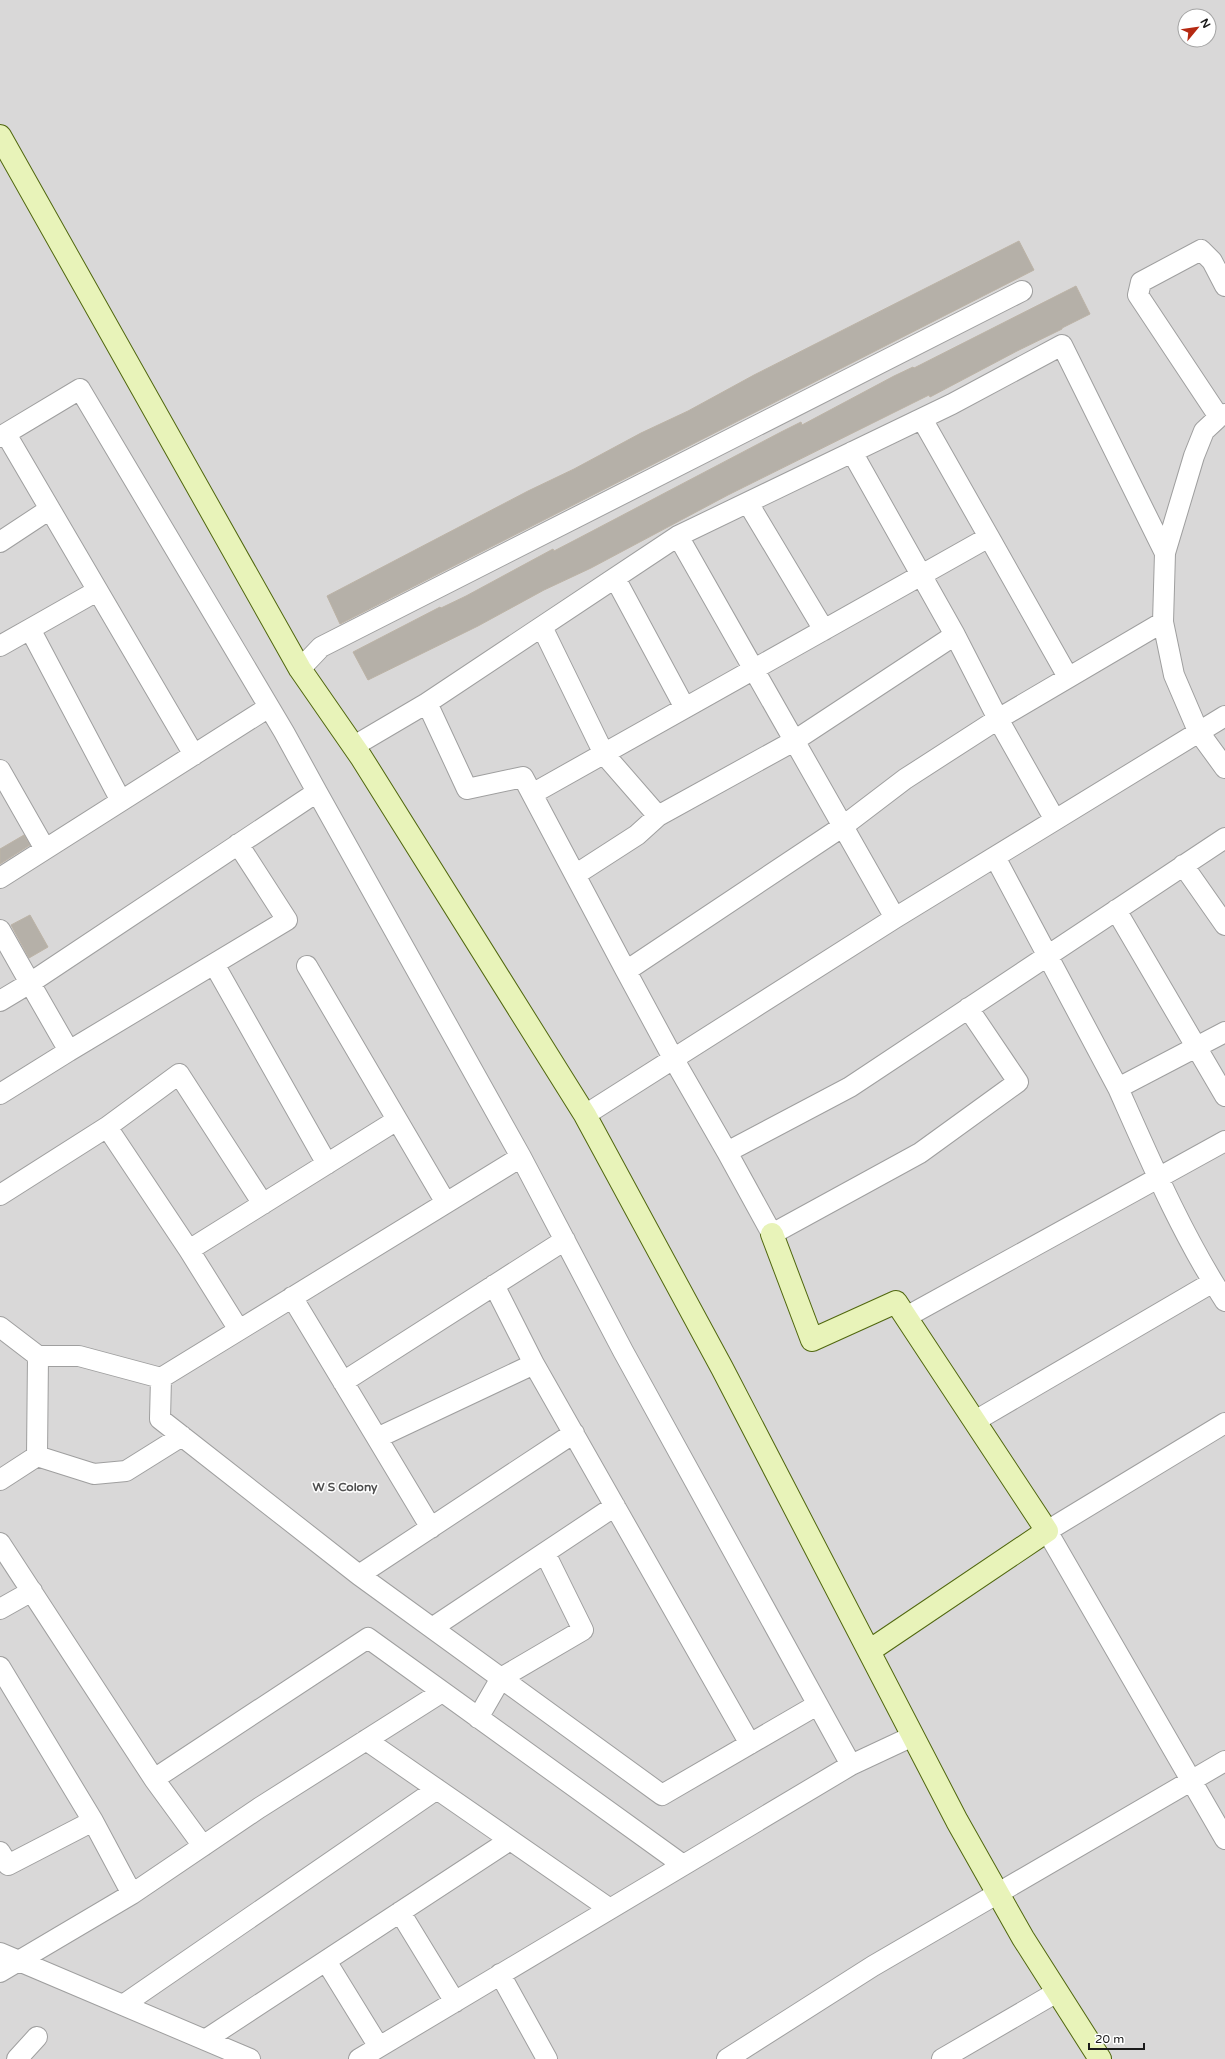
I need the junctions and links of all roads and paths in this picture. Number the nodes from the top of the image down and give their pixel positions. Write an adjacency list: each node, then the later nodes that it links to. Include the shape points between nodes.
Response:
1 (0, 136): 23 (main road)
2 (1225, 286): 4 (street, via 1212,261 1201,250 1142,282 1138,295)
3 (1022, 291): 23 (street, via 321,646)
4 (1222, 416): 13 (street, via 1204,431)
5 (922, 419): 7 (street); 11 (street); 13 (street, via 1062,345)
6 (3, 436): 9 (street); 27 (street, via 80,389)
7 (852, 452): 8 (street); 14 (street)
8 (748, 503): 10 (street); 20 (street)
9 (50, 510): 12 (street); 16 (street)
10 (678, 536): 15 (street); 24 (street)
11 (989, 537): 14 (street); 25 (street)
12 (0, 542)
13 (1165, 553): 17 (street)
14 (921, 575): 20 (street); 21 (street)
15 (615, 578): 18 (street); 28 (street)
16 (98, 591): 19 (street); 35 (street)
17 (1163, 622): 25 (street); 31 (street, via 1174,675)
18 (542, 627): 26 (street); 34 (street)
19 (30, 629): 22 (street); 40 (street)
20 (824, 630): 24 (street)
21 (955, 635): 30 (street); 32 (street)
22 (0, 646)
23 (300, 669): 33 (main road)
24 (754, 669): 28 (street); 32 (street)
25 (1068, 677): 30 (street)
26 (427, 703): 33 (street); 39 (street, via 467,789 523,777)
27 (269, 707): 35 (street); 38 (street)
28 (685, 708): 34 (street)
29 (1225, 716): 31 (street)
30 (998, 719): 42 (street); 43 (street, via 905,779)
31 (1198, 731): 36 (street); 42 (street)
32 (794, 741): 41 (street); 43 (street)
33 (354, 746): 69 (main road)
34 (604, 754): 39 (street); 41 (street)
35 (194, 755): 40 (street)
36 (1225, 768)
37 (0, 770): 46 (street)
38 (317, 792): 45 (street); 74 (street)
39 (532, 794): 49 (street)
40 (121, 800): 46 (street)
41 (658, 816): 49 (street, via 638,835)
42 (1055, 820): 47 (street)
43 (842, 827): 52 (street); 58 (street)
44 (1225, 838): 48 (street)
45 (238, 844): 56 (street, via 287,920); 59 (street)
46 (45, 850): 50 (street)
47 (995, 857): 52 (street); 55 (street)
48 (1183, 865): 51 (street); 53 (street)
49 (575, 875): 58 (street)
50 (0, 878)
51 (1116, 910): 55 (street); 63 (street)
52 (896, 918): 65 (street)
53 (1225, 925)
54 (0, 930): 59 (street)
55 (1049, 955): 61 (street); 66 (street)
56 (214, 964): 64 (street); 75 (street)
57 (307, 966): 70 (street)
58 (626, 971): 65 (street)
59 (30, 983): 60 (street); 64 (street)
60 (0, 1001)
61 (968, 1008): 73 (street, via 850,1087); 80 (street, via 1018,1082 920,1153)
62 (1225, 1032): 63 (street)
63 (1196, 1047): 66 (street); 68 (street)
64 (69, 1051): 67 (street)
65 (673, 1058): 69 (street); 73 (street)
66 (1118, 1088): 76 (street)
67 (0, 1094)
68 (1225, 1096)
69 (585, 1115): 112 (main road, via 722,1368)
70 (397, 1120): 75 (street); 78 (street)
71 (107, 1126): 77 (street); 79 (street, via 179,1074); 82 (street)
72 (1225, 1141): 76 (street)
73 (727, 1152): 80 (street)
74 (521, 1157): 78 (street); 81 (street)
75 (327, 1164): 79 (street)
76 (1158, 1177): 83 (street); 87 (street)
77 (0, 1195)
78 (446, 1203): 85 (street)
79 (263, 1204): 82 (street)
80 (772, 1234): 87 (main road, via 812,1340 896,1302)
81 (565, 1240): 84 (street); 116 (street)
82 (189, 1250): 89 (street)
83 (1213, 1282): 86 (street); 95 (street)
84 (494, 1285): 91 (street); 93 (street)
85 (292, 1297): 89 (street); 93 (street)
86 (1225, 1301)
87 (906, 1317): 95 (main road)
88 (0, 1327): 90 (street)
89 (239, 1330): 92 (street)
90 (38, 1356): 92 (street, via 79,1356); 101 (street)
91 (534, 1364): 97 (street); 99 (street)
92 (161, 1378): 94 (street)
93 (343, 1382): 99 (street)
94 (160, 1419): 98 (street); 100 (street)
95 (975, 1421): 105 (main road)
96 (1225, 1423): 105 (street)
97 (574, 1433): 103 (street); 104 (street)
98 (182, 1436): 100 (street); 108 (street)
99 (377, 1438): 104 (street)
100 (155, 1452): 101 (street, via 126,1471 94,1474)
101 (37, 1456): 102 (street)
102 (0, 1480)
103 (615, 1506): 107 (street); 120 (street)
104 (431, 1528): 108 (street)
105 (1047, 1531): 112 (main road); 124 (street)
106 (0, 1543): 109 (street)
107 (545, 1553): 111 (street); 114 (street, via 582,1630)
108 (359, 1575): 111 (street)
109 (32, 1591): 110 (street); 123 (street)
110 (0, 1609)
111 (432, 1628): 114 (street)
112 (869, 1651): 118 (main road)
113 (0, 1667): 126 (street)
114 (501, 1678): 117 (street); 120 (street, via 662,1795)
115 (442, 1692): 117 (street); 119 (street); 123 (street, via 368,1638)
116 (817, 1705): 120 (street); 122 (street)
117 (478, 1718): 131 (street)
118 (913, 1736): 122 (street); 132 (main road)
119 (366, 1740): 125 (street); 129 (street)
120 (750, 1744)
121 (1225, 1761): 124 (street)
122 (851, 1765): 131 (street)
123 (154, 1779): 129 (street)
124 (1192, 1780): 127 (street); 132 (street)
125 (437, 1789): 128 (street); 143 (street)
126 (93, 1821): 130 (street); 133 (street)
127 (1225, 1839)
128 (510, 1840): 134 (street); 135 (street)
129 (203, 1846): 133 (street)
130 (3, 1862)
131 (683, 1865): 134 (street)
132 (998, 1893): 141 (main road); 151 (street, via 873,1966)
133 (132, 1894): 137 (street)
134 (610, 1909): 140 (street)
135 (400, 1912): 138 (street); 142 (street)
136 (0, 1953): 137 (street)
137 (18, 1960): 139 (street); 143 (street)
138 (326, 1961): 145 (street); 146 (street)
139 (0, 1972)
140 (500, 1974): 142 (street); 150 (street)
141 (1057, 1992): 152 (street); 153 (main road)
142 (455, 2002): 146 (street)
143 (123, 2005): 145 (street)
144 (37, 2037): 147 (street)
145 (205, 2040): 148 (street)
146 (379, 2047): 149 (street)
147 (17, 2059)
148 (250, 2059)
149 (359, 2059)
150 (547, 2059)
151 (727, 2059)
152 (942, 2059)
153 (1100, 2059)

